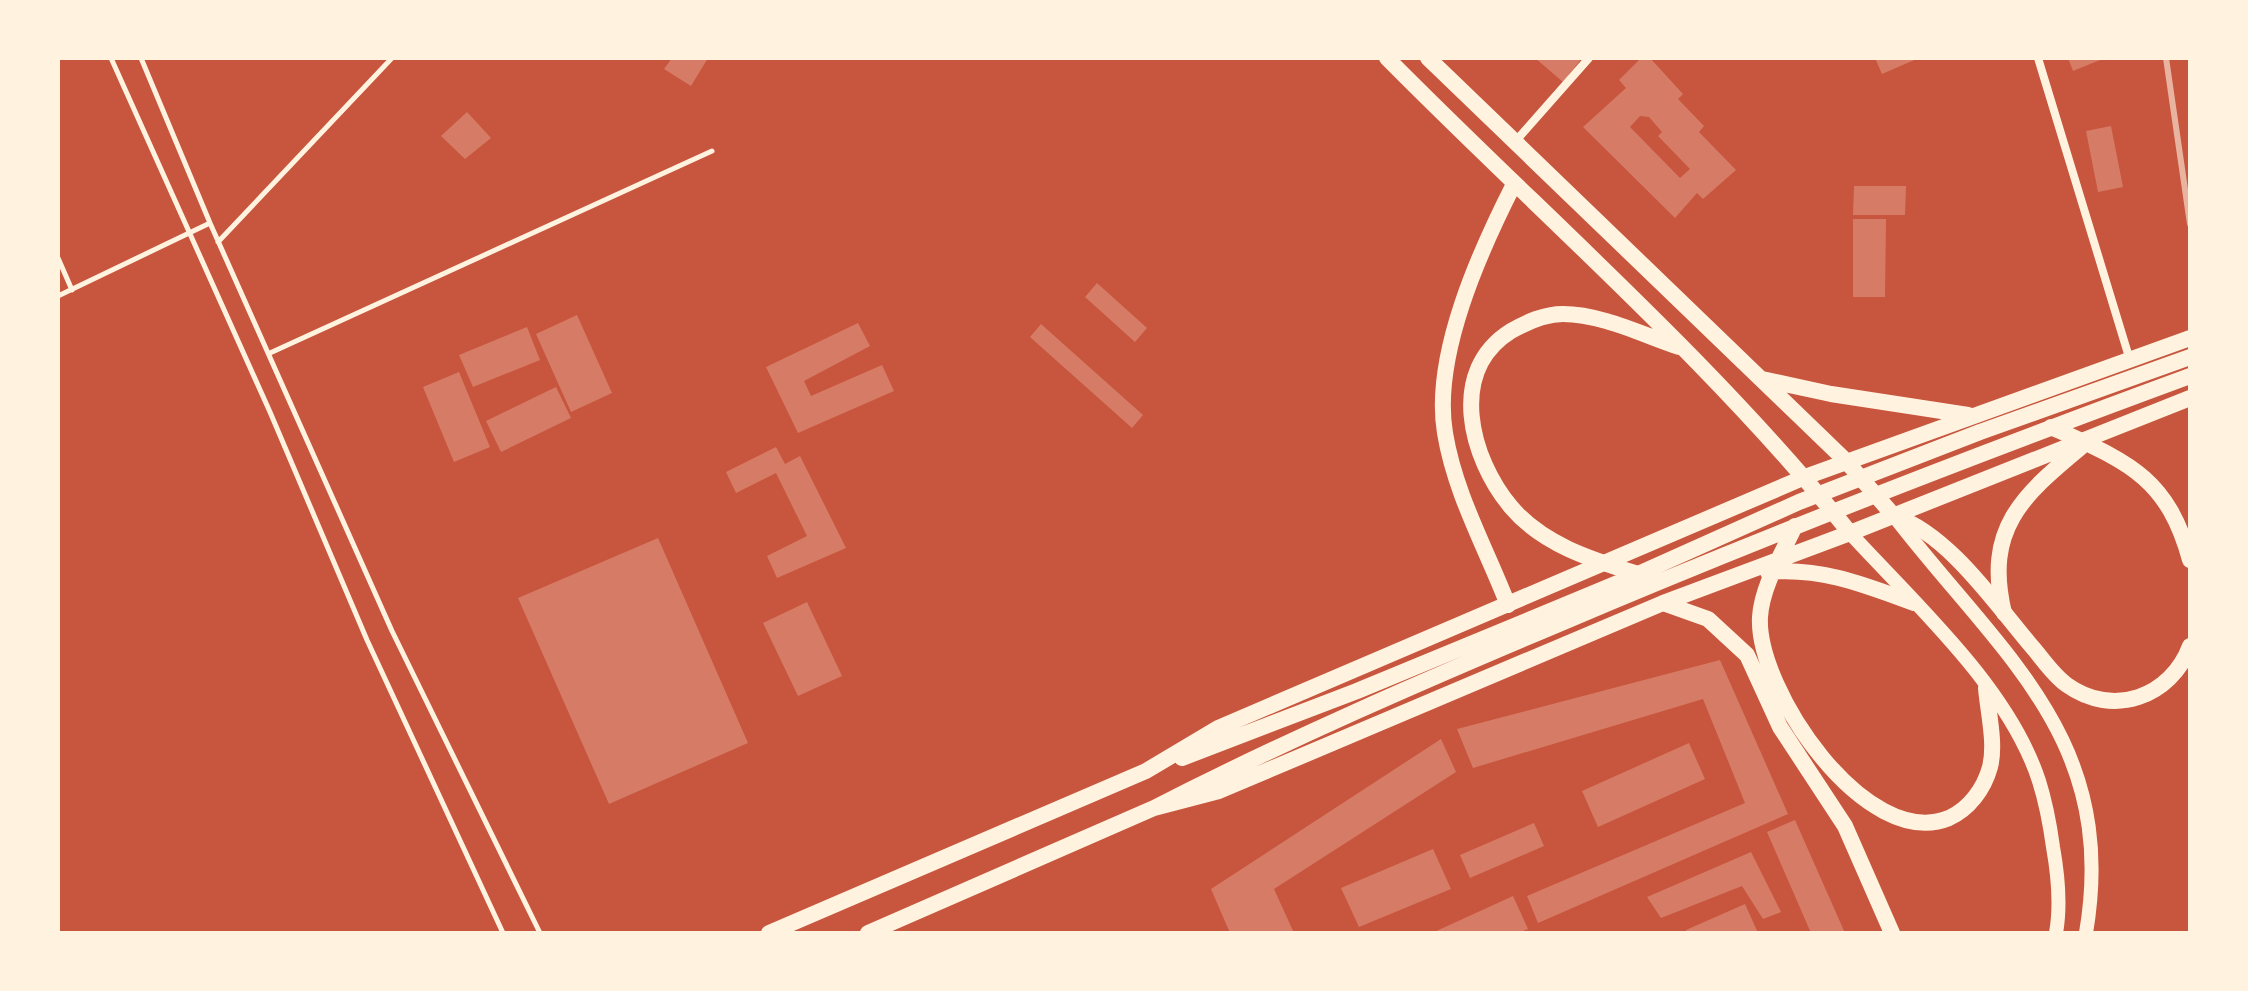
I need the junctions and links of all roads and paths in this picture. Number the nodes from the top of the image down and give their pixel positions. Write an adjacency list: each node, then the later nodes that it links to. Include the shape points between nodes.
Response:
1 (111, 58): 12 (lane)
2 (141, 58): 11 (lane)
3 (392, 58): 13 (lane)
4 (1387, 58): 10 (main road)
5 (1428, 58): 8 (main road)
6 (1589, 58): 8 (street)
7 (2038, 58): 20 (street)
8 (1514, 143): 23 (main road)
9 (712, 151): 19 (lane)
10 (1514, 184): 18 (main road); 38 (main road, via 1460,309 1444,387 1445,432 1462,495)
11 (210, 223): 12 (lane); 13 (lane)
12 (188, 234): 15 (lane); 45 (lane)
13 (218, 242): 19 (lane)
14 (58, 258): 15 (lane)
15 (72, 290): 16 (lane)
16 (58, 296)
17 (2190, 338): 20 (main road)
18 (1683, 348): 29 (main road); 34 (main road, via 1582,315 1560,314 1539,318 1500,338 1477,370 1473,386 1479,455 1524,520 1578,554)
19 (270, 353): 46 (lane, via 392,631)
20 (2129, 357): 25 (main road)
21 (2190, 357): 34 (main road, via 1879,470)
22 (2190, 376): 26 (main road)
23 (1759, 378): 25 (main road); 28 (main road)
24 (2190, 398): 27 (main road)
25 (1969, 416): 28 (main road)
26 (2051, 427): 31 (main road); 33 (main road, via 2117,458 2163,496 2179,521)
27 (2094, 436): 30 (main road); 39 (main road, via 2014,510 2000,550 1998,586)
28 (1846, 461): 29 (main road); 30 (main road)
29 (1805, 477): 32 (main road); 38 (main road)
30 (1894, 516): 32 (main road); 39 (main road, via 1927,533); 51 (main road, via 2005,647 2065,744 2079,779 2095,857)
31 (1795, 526): 41 (main road); 42 (main road, via 1767,587 1760,616 1762,640 1785,702 1850,787 1901,819 1922,823 1958,814 1971,802 1991,765)
32 (1850, 533): 35 (main road); 37 (main road)
33 (2190, 560)
34 (1638, 574): 41 (main road)
35 (1739, 575): 36 (main road); 37 (main road, via 1826,573)
36 (1663, 603): 44 (main road, via 1219,791); 49 (main road, via 1708,619 1747,655 1780,727 1845,826)
37 (1914, 603): 42 (main road)
38 (1508, 605): 43 (main road, via 1218,728)
39 (2004, 613): 40 (main road, via 2064,684 2087,697 2133,700 2154,693 2183,665)
40 (2190, 646)
41 (1438, 667): 43 (main road); 44 (main road)
42 (1986, 688): 50 (main road, via 2008,717 2039,780 2057,867)
43 (1146, 771): 47 (main road)
44 (1154, 808): 48 (main road)
45 (503, 933)
46 (540, 933)
47 (769, 933)
48 (868, 933)
49 (1892, 933)
50 (2056, 933)
51 (2086, 933)

